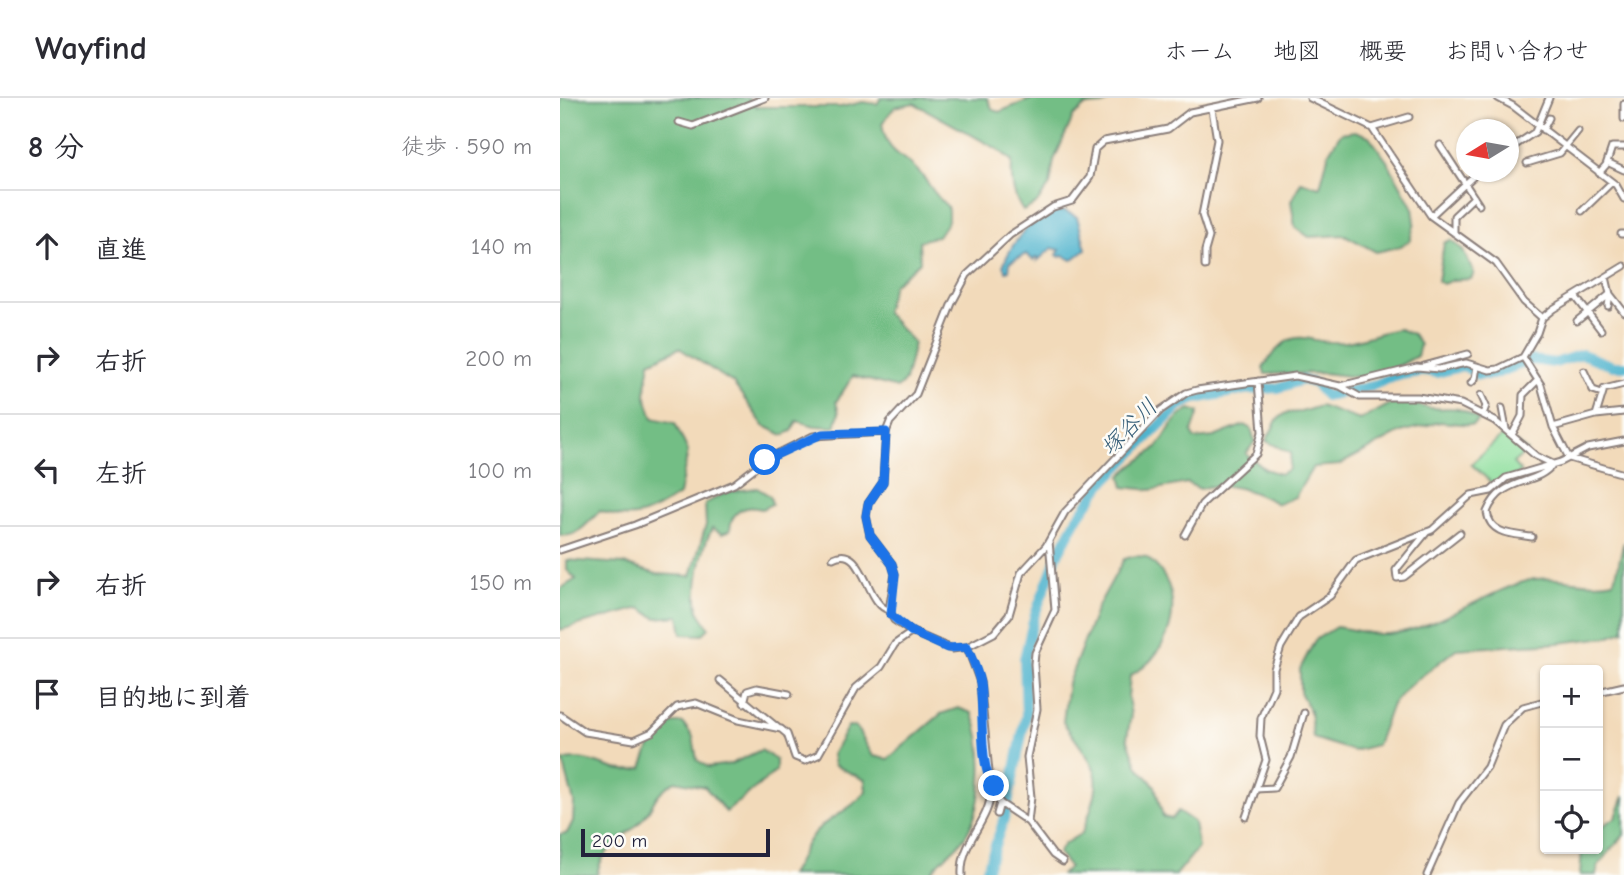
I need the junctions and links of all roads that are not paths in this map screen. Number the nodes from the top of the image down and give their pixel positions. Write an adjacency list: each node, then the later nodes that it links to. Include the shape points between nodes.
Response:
1 (765, 98): 12 (street, via 693,126)
2 (1258, 98): 6 (street)
3 (1310, 98): 13 (street)
4 (1498, 98): 14 (street)
5 (1549, 98): 14 (street)
6 (1224, 101): 8 (street)
7 (1624, 104): 11 (street)
8 (1212, 109): 33 (street, via 1217,140 1203,209 1209,237); 63 (street, via 1190,112 1168,129 1099,145 1090,177 1072,201 1039,215 975,265 952,303 916,394)
9 (1409, 117): 13 (street)
10 (1549, 118): 14 (street)
11 (1624, 119)
12 (679, 122)
13 (1372, 128): 31 (street)
14 (1540, 128): 16 (street); 19 (street)
15 (1578, 131): 19 (street)
16 (1519, 143)
17 (1440, 145): 22 (street)
18 (1624, 147): 20 (street, via 1612,147)
19 (1566, 148): 21 (street); 24 (street)
20 (1607, 162): 23 (street); 24 (street)
21 (1527, 163)
22 (1456, 170)
23 (1624, 170)
24 (1599, 173): 26 (street)
25 (1464, 182): 27 (street); 31 (street)
26 (1612, 182): 28 (street); 30 (street)
27 (1474, 197): 29 (street); 32 (street, via 1454,216)
28 (1624, 199)
29 (1479, 205)
30 (1582, 211)
31 (1431, 216): 32 (street)
32 (1454, 233): 41 (street, via 1496,263 1524,302)
33 (1205, 266)
34 (1624, 266): 35 (street)
35 (1606, 277): 36 (street); 37 (street)
36 (1610, 294): 38 (street); 39 (street); 40 (street)
37 (1575, 296): 39 (street); 41 (street)
38 (1608, 306)
39 (1588, 312): 42 (street); 43 (street)
40 (1624, 312)
41 (1542, 318): 45 (street)
42 (1577, 321)
43 (1601, 330)
44 (1468, 354): 46 (street)
45 (1527, 362): 47 (street); 49 (street); 50 (street)
46 (1418, 367): 47 (street, via 1439,369 1466,363); 54 (street)
47 (1476, 371): 52 (street)
48 (1584, 371): 55 (street, via 1592,390)
49 (1522, 374)
50 (1538, 380): 61 (street); 64 (street, via 1523,395 1522,416)
51 (1258, 382): 54 (street, via 1295,376); 71 (street, via 1262,432 1256,454 1202,504); 73 (street, via 1186,393 1161,410 1071,504)
52 (1471, 383)
53 (1624, 384): 55 (street)
54 (1341, 387): 59 (street, via 1368,398 1447,401)
55 (1602, 393): 60 (street)
56 (1481, 395): 59 (street, via 1486,406)
57 (1502, 408): 62 (street)
58 (1624, 412): 60 (street)
59 (1483, 414): 62 (street)
60 (1596, 415): 61 (street)
61 (1553, 427): 66 (street)
62 (1506, 430): 64 (street)
63 (886, 432): 74 (street, via 813,436 765,460 734,484 635,526); 76 (street, via 883,482 868,504 866,516 870,535 895,574)
64 (1512, 435): 67 (street)
65 (1624, 441): 66 (street, via 1588,448)
66 (1569, 458): 67 (street); 68 (street)
67 (1553, 464): 69 (street, via 1506,478 1491,491 1471,495); 72 (street, via 1548,471 1508,486 1487,512 1497,530)
68 (1624, 474)
69 (1427, 532): 70 (street, via 1396,570 1397,578); 89 (street, via 1356,561 1330,596 1294,622 1281,647 1274,688 1261,718 1266,760)
70 (1460, 533)
71 (1185, 536)
72 (1532, 537)
73 (1049, 541): 78 (street, via 1019,578 1003,625); 93 (street, via 1053,618 1034,664 1037,709 1027,757)
74 (560, 550)
75 (833, 558): 76 (street, via 846,556 855,561 881,605)
76 (890, 610): 77 (street, via 894,620)
77 (912, 632): 78 (street, via 952,649); 87 (street, via 895,643 881,667 849,697 813,759 795,757 787,734)
78 (967, 647): 88 (street, via 980,682)
79 (720, 680): 84 (street)
80 (1624, 686): 81 (street)
81 (1603, 691)
82 (789, 694): 84 (street, via 757,688 747,691)
83 (1540, 702): 96 (street, via 1523,707 1507,720 1486,767 1459,803)
84 (744, 703): 87 (street)
85 (1304, 713): 89 (street, via 1284,774 1274,788)
86 (560, 715): 87 (street, via 585,732 634,740 647,737 684,703)
87 (778, 728)
88 (990, 782): 90 (street); 95 (street, via 990,801 963,852)
89 (1256, 789): 92 (street)
90 (1005, 807): 91 (street); 93 (street)
91 (997, 814)
92 (1246, 817)
93 (1028, 822): 94 (street)
94 (1063, 862)
95 (962, 875)
96 (1427, 875)

